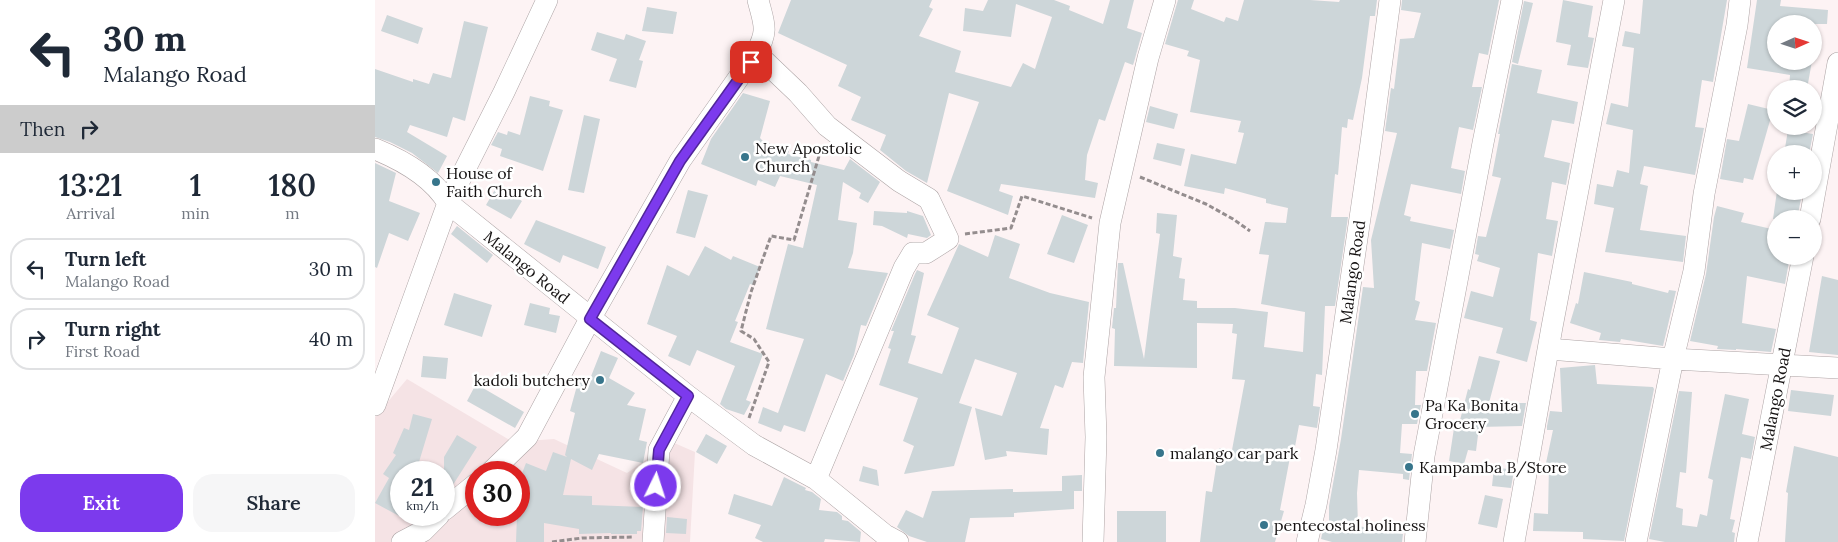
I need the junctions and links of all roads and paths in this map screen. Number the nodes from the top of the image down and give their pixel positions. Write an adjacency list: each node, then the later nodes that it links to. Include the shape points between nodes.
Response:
1 (547, 0): 13 (street)
2 (758, 0): 8 (street, via 765,28)
3 (1165, 0): 12 (street)
4 (1390, 0): 37 (street, Malango Road, via 1325,450)
5 (1512, 0): 38 (street, via 1423,456)
6 (1614, 0): 20 (street)
7 (1741, 0): 21 (street, via 1694,271)
8 (756, 53): 10 (street, via 798,92); 19 (street, via 680,161)
9 (1838, 63): 14 (street)
10 (827, 126): 17 (street, via 899,181 929,199); 26 (path, via 794,240 771,236 741,331 754,339 769,362 746,427)
11 (375, 149): 13 (street, Malango Road, via 397,158 428,181 441,192)
12 (1123, 166): 15 (street); 16 (path, via 1141,177 1206,204)
13 (448, 204): 19 (street, Malango Road); 25 (street)
14 (1812, 210)
15 (1110, 223): 17 (path, via 1022,196 1011,228); 36 (street, via 1094,377)
16 (1250, 231)
17 (948, 239): 28 (street, via 926,253 913,253 904,268)
18 (1801, 265): 22 (street, Malango Road)
19 (590, 319): 24 (street, Malango Road); 27 (street, via 527,437)
20 (1549, 349): 21 (street); 39 (street)
21 (1673, 359): 22 (street); 40 (street)
22 (1782, 364): 23 (street); 41 (street, Malango Road)
23 (1838, 368)
24 (688, 396): 26 (street, Malango Road); 32 (street, via 659,450)
25 (375, 405)
26 (754, 445): 28 (street, Malango Road)
27 (502, 461)
28 (816, 479): 35 (street, Malango Road)
29 (465, 493): 30 (street)
30 (455, 501)
31 (428, 526): 33 (street)
32 (653, 539): 34 (path, via 582,538)
33 (402, 542)
34 (553, 542)
35 (898, 542)
36 (1093, 542)
37 (1307, 542)
38 (1415, 542)
39 (1514, 542)
40 (1636, 542)
41 (1747, 542)

